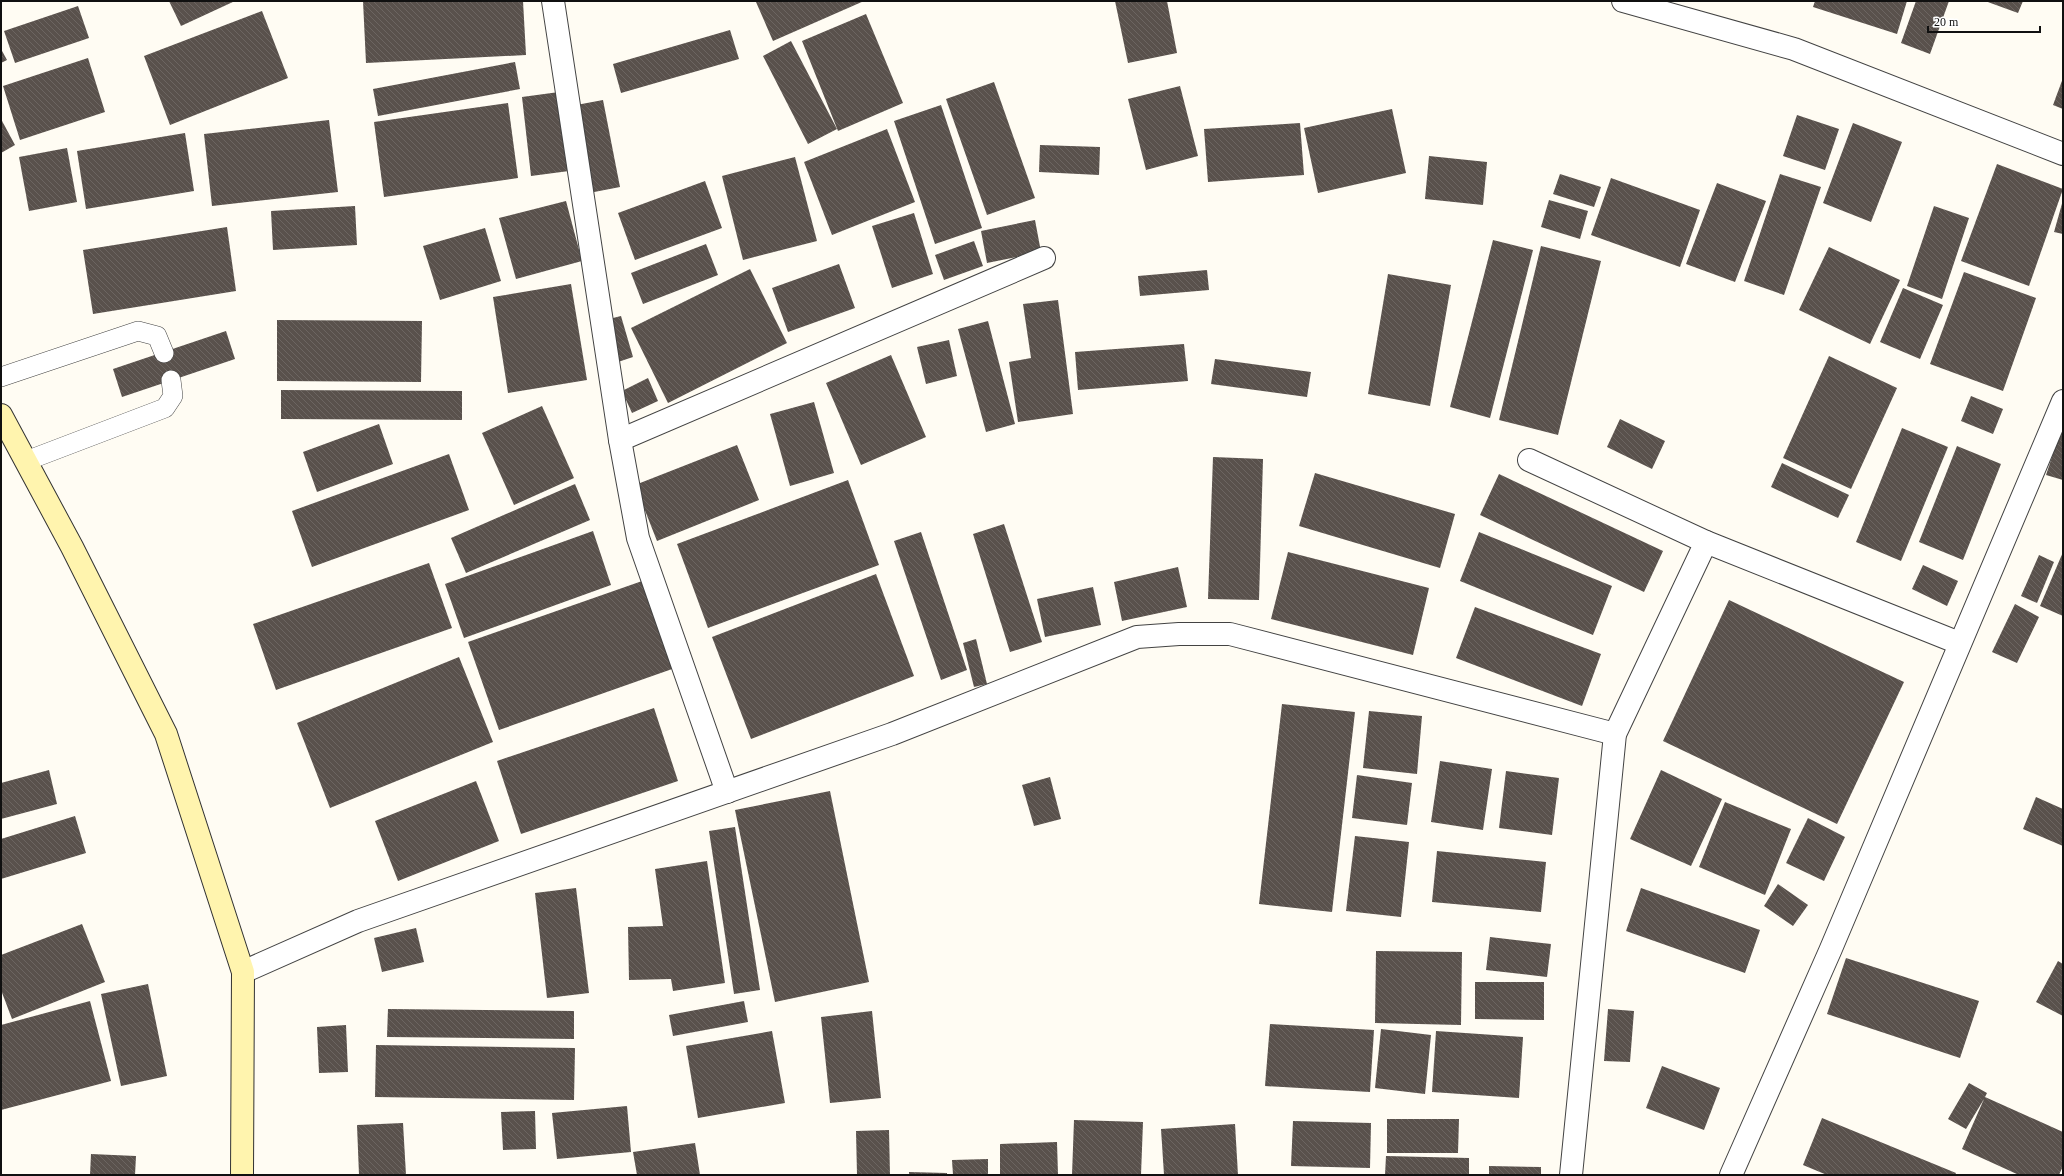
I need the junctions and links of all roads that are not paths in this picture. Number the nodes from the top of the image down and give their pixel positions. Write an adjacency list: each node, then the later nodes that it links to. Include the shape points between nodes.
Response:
1 (553, 1): 10 (street)
2 (1623, 1): 3 (street, via 1794,49)
3 (2063, 154)
4 (1044, 258): 10 (street)
5 (164, 353): 6 (lane, via 157,336 138,331)
6 (1, 377)
7 (171, 380): 12 (lane, via 173,396 165,408)
8 (2063, 401): 14 (street)
9 (1, 414): 12 (main road)
10 (620, 440): 16 (street, via 638,538)
11 (1529, 460): 13 (street)
12 (26, 462): 17 (main road, via 72,547 166,734)
13 (1706, 542): 14 (street); 15 (street)
14 (1959, 643): 20 (street, via 1830,951)
15 (1615, 734): 16 (street, via 1230,634 1178,634 1137,637 892,734); 19 (street)
16 (727, 792): 17 (street, via 358,921)
17 (243, 972): 18 (main road)
18 (242, 1175)
19 (1571, 1175)
20 (1731, 1175)

